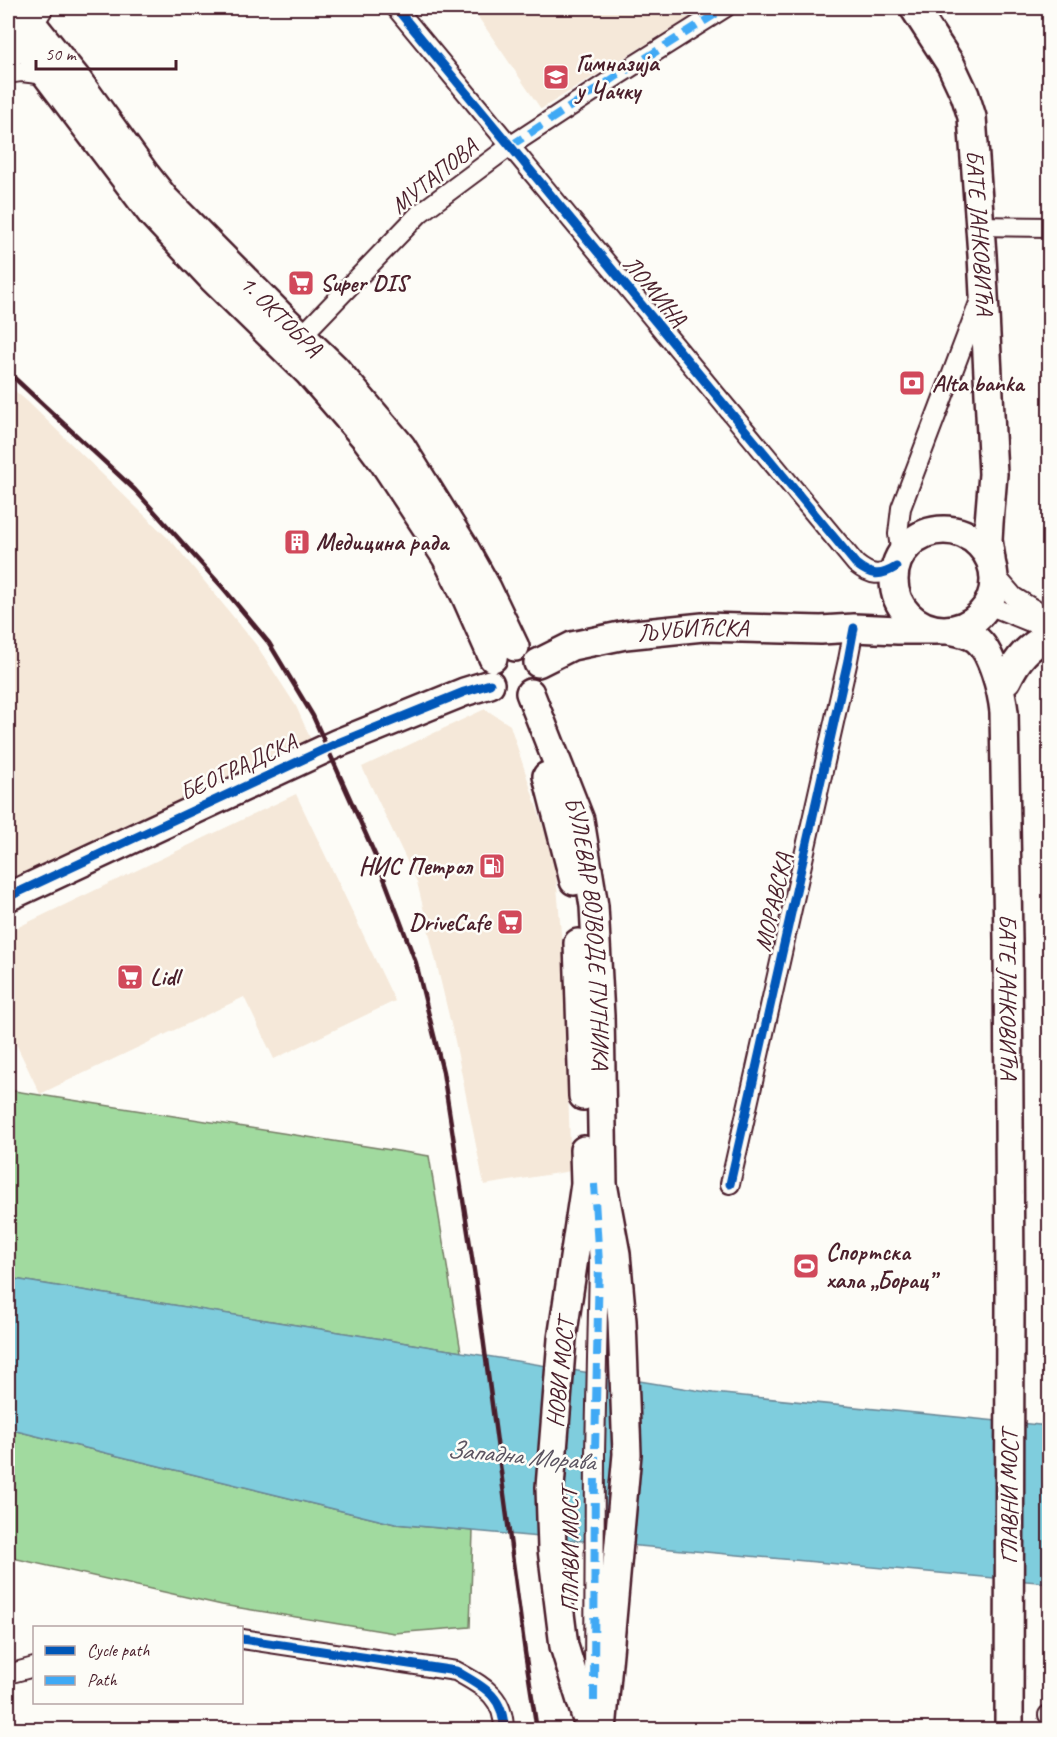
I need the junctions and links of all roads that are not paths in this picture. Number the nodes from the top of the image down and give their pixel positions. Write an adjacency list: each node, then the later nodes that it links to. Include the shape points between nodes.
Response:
1 (396, 8): 8 (street, ЛОМИНА)
2 (725, 8): 8 (street, МУТАПОВА)
3 (914, 8): 9 (main road, БАТЕ ЈАНКОВИЋА, via 951,64 972,117)
4 (24, 21): 5 (street); 7 (main road, 1. ОКТОБРА); 12 (main road, 1. ОКТОБРА, via 76,78 165,199)
5 (8, 65)
6 (8, 74): 7 (street)
7 (46, 75): 12 (main road, 1. ОКТОБРА, via 158,220 212,278)
8 (510, 146): 12 (street, МУТАПОВА, via 420,213); 16 (street, ЛОМИНА, via 856,564 874,574)
9 (980, 226): 10 (street); 11 (main road, БАТЕ ЈАНКОВИЋА)
10 (1050, 227)
11 (983, 290): 13 (main road, БАТЕ ЈАНКОВИЋА); 16 (street, via 902,508)
12 (294, 344): 23 (main road, 1. ОКТОБРА, via 318,383 384,463 446,557)
13 (993, 474): 14 (main road, БАТЕ ЈАНКОВИЋА, via 976,509); 15 (main road, БАТЕ ЈАНКОВИЋА, via 988,540)
14 (941, 530): 15 (main road, via 971,537 982,546); 16 (main road, via 929,532 908,545)
15 (993, 567): 17 (main road, via 994,590); 18 (street, via 1014,597)
16 (897, 571): 20 (main road, ЉУБИЋСКА, via 891,602 875,619); 21 (main road, via 900,604 909,616 921,625)
17 (987, 607): 19 (street); 21 (main road, via 963,627); 25 (main road, БАТЕ ЈАНКОВИЋА)
18 (1050, 619)
19 (1050, 625)
20 (854, 628): 21 (main road, ЉУБИЋСКА); 24 (main road, ЉУБИЋСКА, via 703,627 625,635 572,646); 29 (street, МОРАВСКА)
21 (942, 630): 25 (main road, БАТЕ ЈАНКОВИЋА, via 965,633 982,644)
22 (1050, 635): 25 (main road, via 1024,652)
23 (499, 663): 24 (main road, via 528,652); 26 (main road, via 494,691 508,699); 27 (main road, БЕОГРАДСКА, via 464,692 338,743)
24 (538, 663): 26 (main road, via 540,676 535,688)
25 (1005, 690): 30 (main road, БАТЕ ЈАНКОВИЋА)
26 (523, 696): 28 (main road, БУЛЕВАР ВОЈВОДЕ ПУТНИКА, via 577,890)
27 (8, 897)
28 (594, 1184): 34 (main road, via 616,1254 627,1454); 34 (main road, НОВИ МОСТ, via 562,1339 550,1487 552,1549 564,1646)
29 (730, 1184)
30 (1010, 1293): 38 (main road, ГЛАВНИ МОСТ)
31 (243, 1639): 35 (street, via 456,1671 499,1702)
32 (33, 1667): 33 (street)
33 (8, 1674)
34 (593, 1701): 36 (main road); 37 (main road)
35 (504, 1730)
36 (590, 1730)
37 (602, 1730)
38 (1009, 1730)

